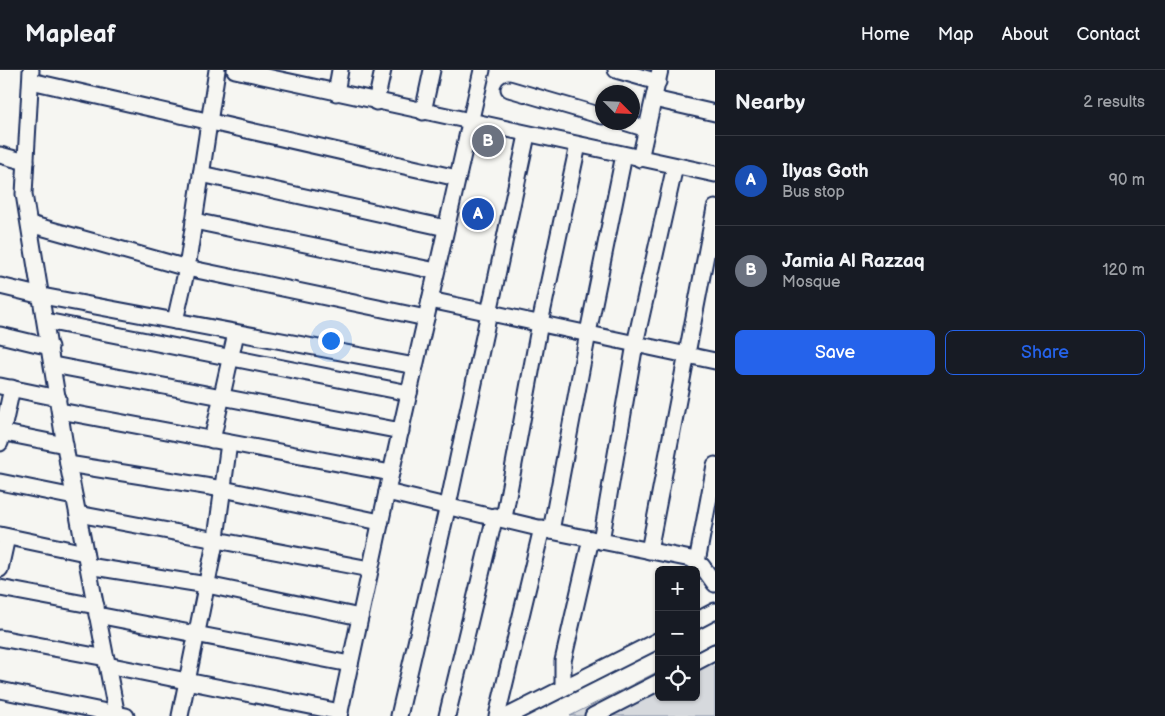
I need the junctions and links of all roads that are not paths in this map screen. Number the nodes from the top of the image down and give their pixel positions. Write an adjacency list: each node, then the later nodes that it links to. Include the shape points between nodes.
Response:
1 (217, 70): 18 (street)
2 (239, 70): 11 (street)
3 (340, 70): 11 (street)
4 (383, 70): 13 (street)
5 (432, 70): 14 (street)
6 (482, 70): 17 (street)
7 (616, 70): 9 (street)
8 (31, 76): 18 (street); 26 (street)
9 (659, 76): 12 (street)
10 (508, 88): 16 (street)
11 (336, 92): 13 (street)
12 (654, 99): 15 (street); 20 (street)
13 (376, 102): 14 (street)
14 (423, 112): 17 (street)
15 (715, 113)
16 (595, 114)
17 (470, 122): 21 (street); 30 (street)
18 (209, 124): 28 (street); 30 (street)
19 (640, 127): 20 (street)
20 (647, 129): 25 (street)
21 (527, 135): 22 (street); 40 (street)
22 (578, 145): 24 (street); 44 (street)
23 (0, 155): 26 (street)
24 (624, 156): 25 (street); 46 (street)
25 (640, 159): 27 (street)
26 (26, 162): 33 (street, via 24,194)
27 (675, 166): 29 (street); 48 (street)
28 (202, 174): 32 (street); 34 (street)
29 (715, 174)
30 (457, 178): 34 (street)
31 (715, 208): 50 (street)
32 (194, 221): 35 (street); 36 (street)
33 (30, 224): 35 (street); 38 (street)
34 (446, 228): 36 (street)
35 (187, 268): 41 (street); 43 (street)
36 (436, 271): 39 (street)
37 (0, 286): 38 (street)
38 (42, 296): 42 (street); 43 (street)
39 (430, 300): 40 (street); 41 (street)
40 (490, 312): 44 (street); 71 (street)
41 (426, 318): 54 (street)
42 (46, 321): 49 (street); 51 (street)
43 (175, 321): 45 (street)
44 (540, 323): 46 (street); 73 (street)
45 (236, 333): 51 (street); 54 (street)
46 (588, 334): 48 (street); 75 (street)
47 (0, 335): 49 (street)
48 (635, 344): 50 (street); 78 (street)
49 (50, 347): 53 (street)
50 (685, 354): 52 (street); 79 (street)
51 (230, 358): 56 (street); 57 (street)
52 (715, 361)
53 (53, 365): 57 (street); 58 (street)
54 (415, 366): 56 (street)
55 (6, 387): 58 (street); 60 (street)
56 (409, 393): 59 (street)
57 (222, 397): 59 (street); 61 (street)
58 (59, 404): 61 (street); 63 (street)
59 (401, 432): 66 (street)
60 (1, 436): 63 (street)
61 (212, 440): 62 (street)
62 (229, 443): 66 (street); 68 (street)
63 (65, 445): 64 (street)
64 (68, 464): 68 (street); 70 (street)
65 (715, 465): 81 (street)
66 (391, 473): 69 (street)
67 (0, 482): 70 (street)
68 (223, 489): 74 (street); 77 (street)
69 (387, 492): 71 (street); 74 (street)
70 (74, 497): 72 (street)
71 (448, 506): 73 (street); 105 (street)
72 (78, 514): 77 (street); 80 (street)
73 (499, 517): 75 (street); 106 (street)
74 (380, 522): 82 (street)
75 (547, 530): 78 (street); 107 (street)
76 (4, 536): 80 (street); 83 (street)
77 (216, 538): 82 (street); 85 (street)
78 (596, 540): 79 (street); 100 (street, via 563,661)
79 (649, 552): 81 (street)
80 (87, 560): 85 (street); 87 (street)
81 (697, 562): 84 (street)
82 (370, 569): 89 (street)
83 (0, 570)
84 (715, 584)
85 (207, 585): 89 (street); 91 (street)
86 (0, 588): 87 (street)
87 (96, 611): 91 (street); 96 (street)
88 (715, 611): 90 (street)
89 (360, 617): 97 (street)
90 (700, 619)
91 (197, 634): 97 (street); 98 (street)
92 (0, 638): 96 (street)
93 (655, 642): 100 (street)
94 (715, 652): 95 (street)
95 (700, 660)
96 (106, 661): 98 (street); 103 (street)
97 (350, 664): 102 (street)
98 (187, 680): 102 (street); 104 (street)
99 (655, 684): 109 (street)
100 (563, 688): 108 (street)
101 (0, 690): 103 (street)
102 (339, 714)
103 (120, 715)
104 (180, 716)
105 (398, 716)
106 (447, 716)
107 (497, 716)
108 (508, 716)
109 (593, 716)

